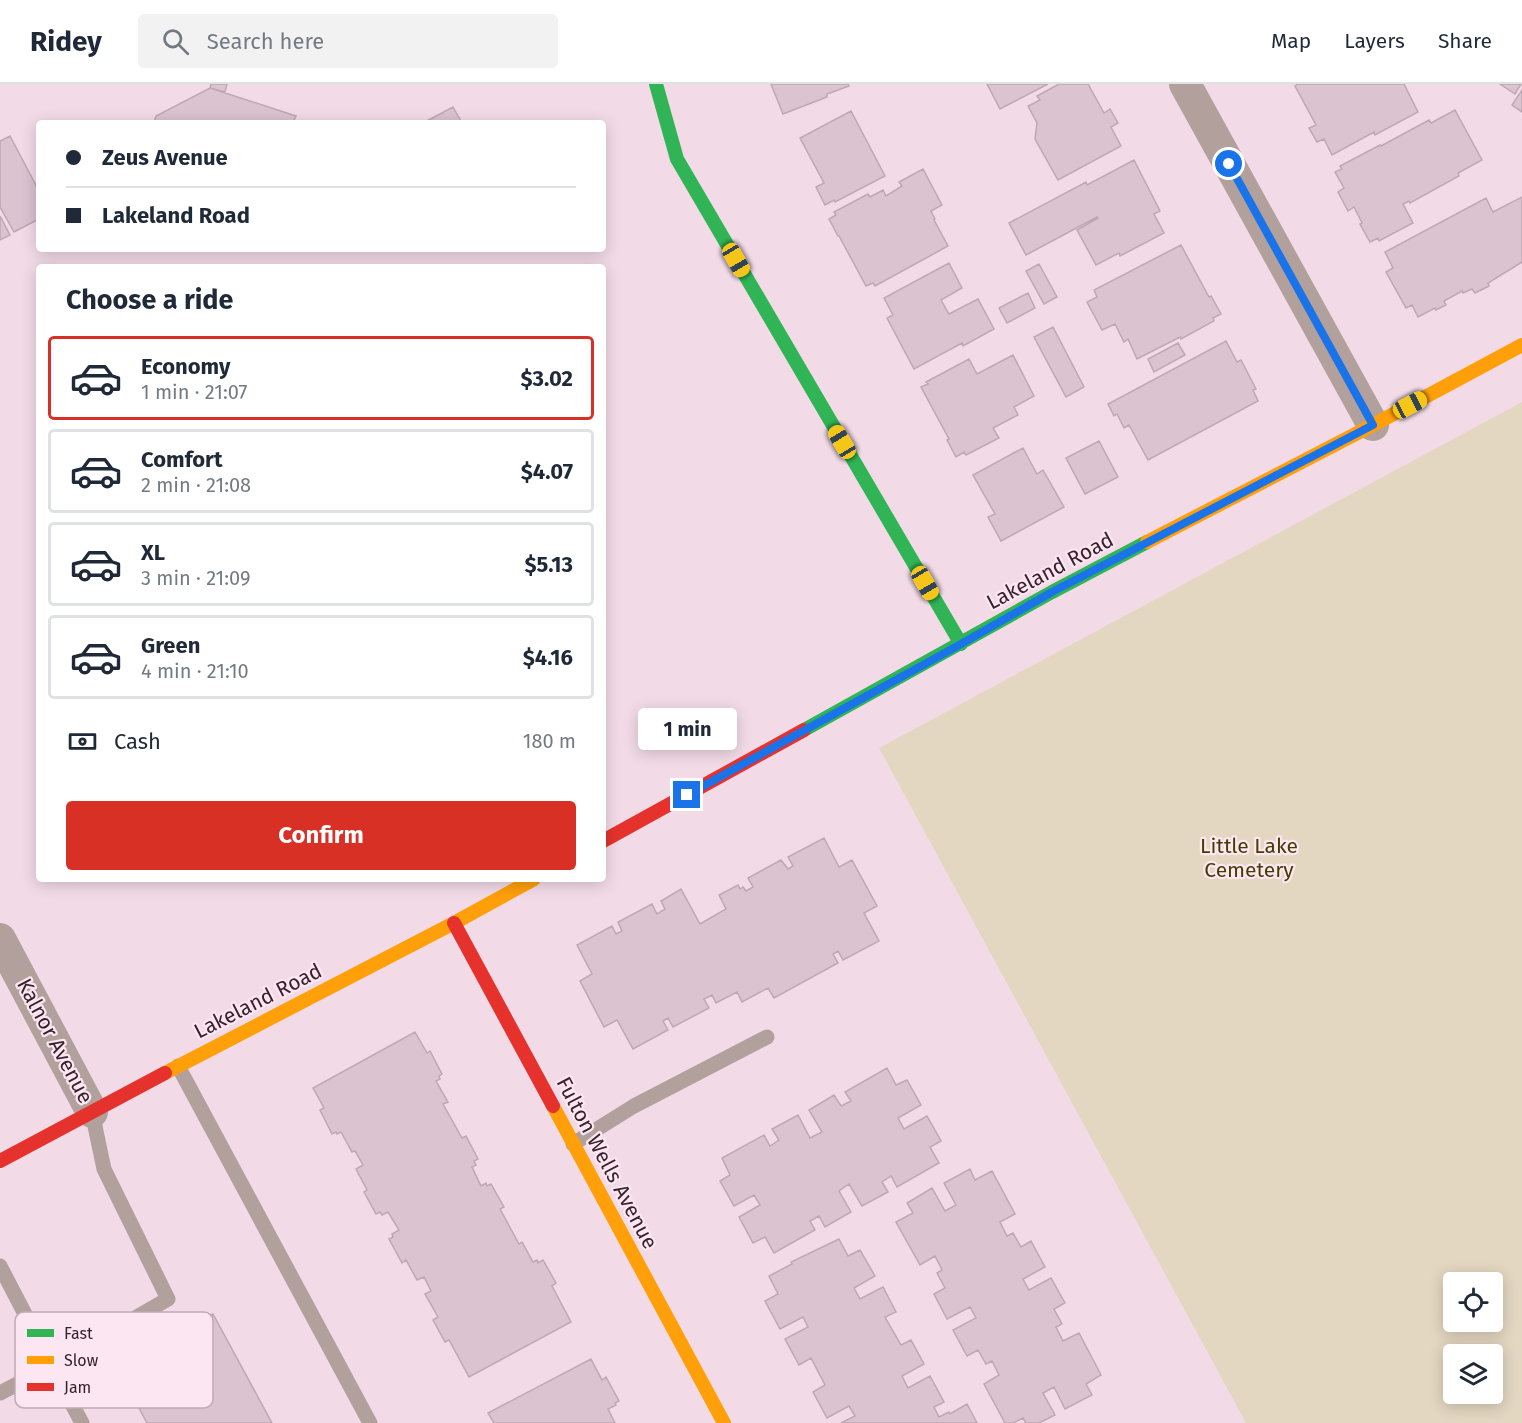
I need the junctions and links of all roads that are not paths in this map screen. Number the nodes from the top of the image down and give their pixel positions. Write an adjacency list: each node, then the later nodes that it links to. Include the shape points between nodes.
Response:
1 (656, 84): 5 (street, via 677,159)
2 (1185, 84): 4 (street)
3 (1522, 345): 4 (street, Lakeland Road)
4 (1373, 425): 5 (street, Lakeland Road, via 1052,592)
5 (961, 644): 6 (street, Lakeland Road)
6 (606, 839)
7 (529, 882): 8 (street, Lakeland Road)
8 (454, 923): 11 (street, Lakeland Road); 13 (street, Fulton Wells Avenue)
9 (0, 939): 12 (street, Kalnor Avenue)
10 (767, 1037): 13 (lane, via 634,1106)
11 (178, 1066): 12 (street, Lakeland Road); 22 (lane)
12 (92, 1112): 14 (street, Lakeland Road); 17 (lane, via 104,1169 168,1299)
13 (573, 1144): 23 (street, Fulton Wells Avenue)
14 (0, 1161)
15 (0, 1266): 16 (lane)
16 (24, 1312)
17 (145, 1312)
18 (15, 1384): 19 (lane)
19 (0, 1392)
20 (74, 1408): 21 (lane)
21 (82, 1423)
22 (370, 1423)
23 (724, 1423)

